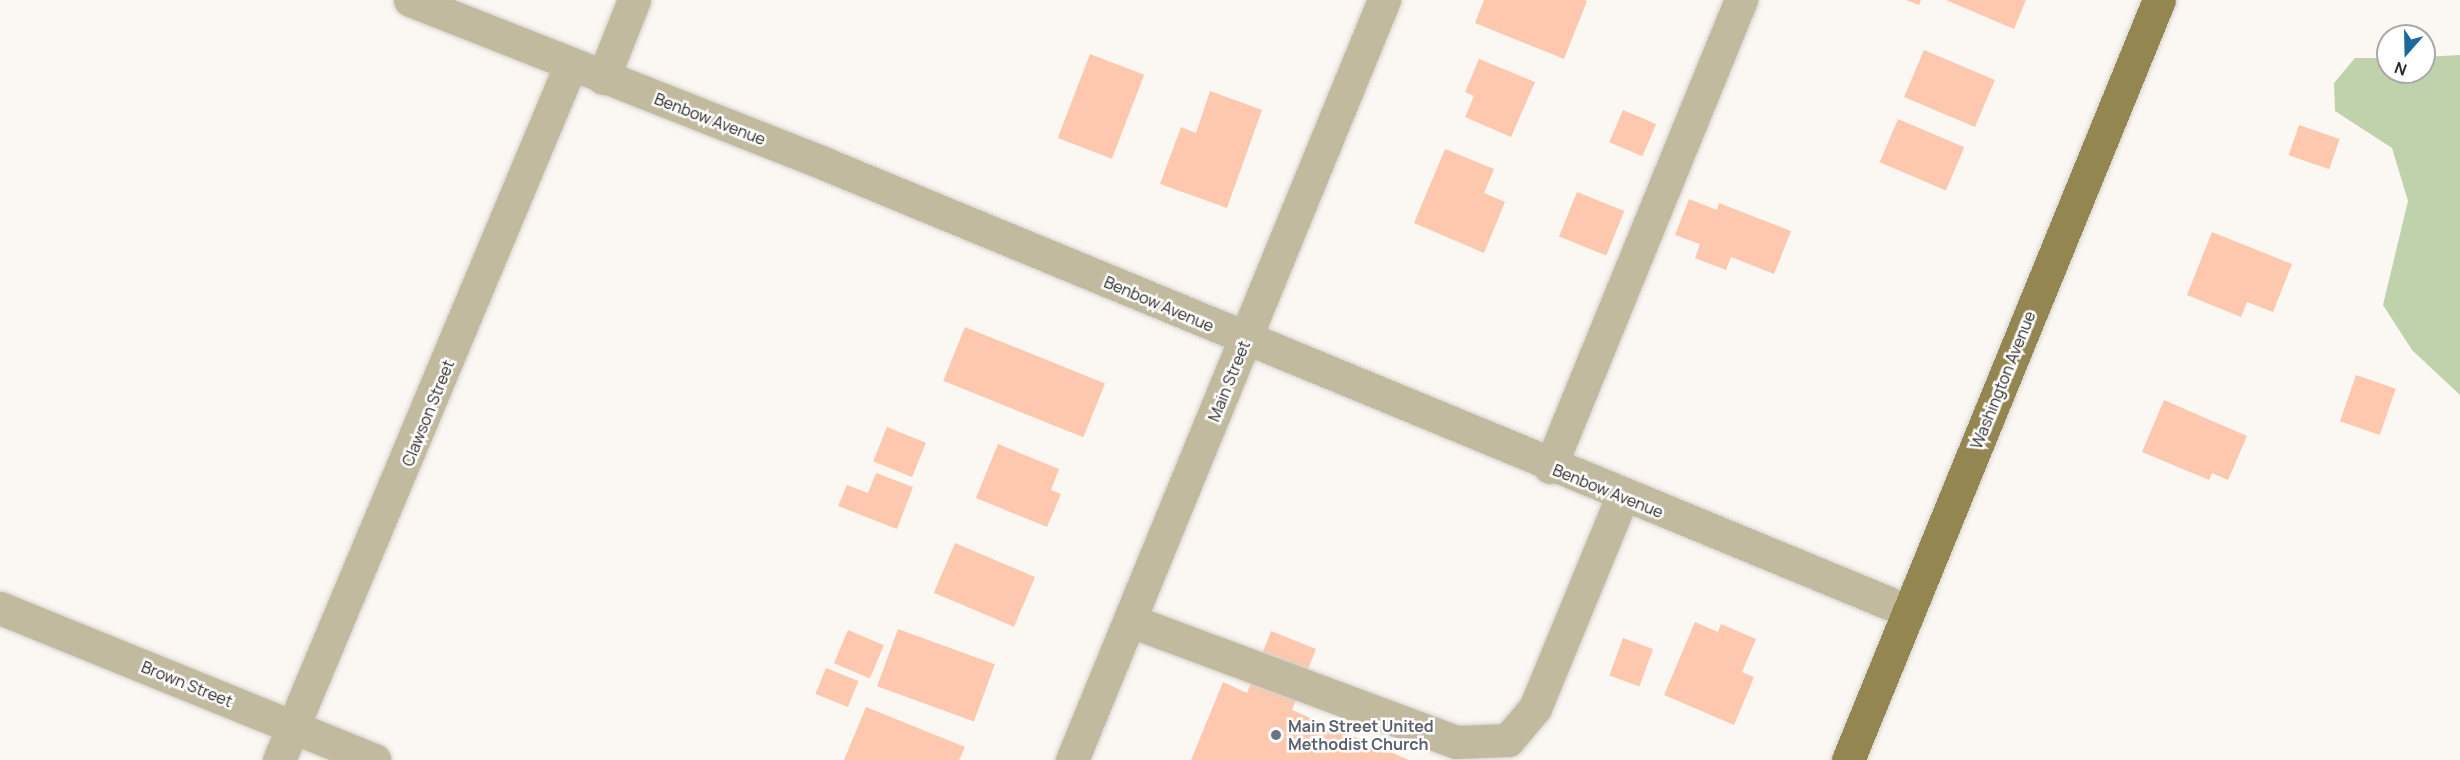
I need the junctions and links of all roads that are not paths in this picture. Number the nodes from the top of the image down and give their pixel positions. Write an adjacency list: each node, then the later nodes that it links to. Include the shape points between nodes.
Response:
1 (410, 0): 6 (street, Benbow Avenue)
2 (634, 0): 7 (street)
3 (1384, 0): 8 (street, Main Street)
4 (1741, 0): 9 (street)
5 (2159, 0): 12 (main road, Washington Avenue)
6 (571, 64): 7 (street, Benbow Avenue); 14 (street, Clawson Street, via 399,486)
7 (603, 78): 8 (street, Benbow Avenue)
8 (1246, 340): 9 (street, Benbow Avenue); 13 (street, Main Street)
9 (1550, 467): 10 (street, Benbow Avenue)
10 (1622, 497): 12 (street, Benbow Avenue); 13 (street, via 1535,708 1508,740 1456,742)
11 (0, 608): 14 (street, Brown Street)
12 (1908, 611): 18 (main road, Washington Avenue)
13 (1131, 621): 17 (street, Main Street)
14 (293, 726): 15 (street, Clawson Street); 16 (street, Brown Street)
15 (279, 760)
16 (374, 760)
17 (1072, 760)
18 (1848, 760)

